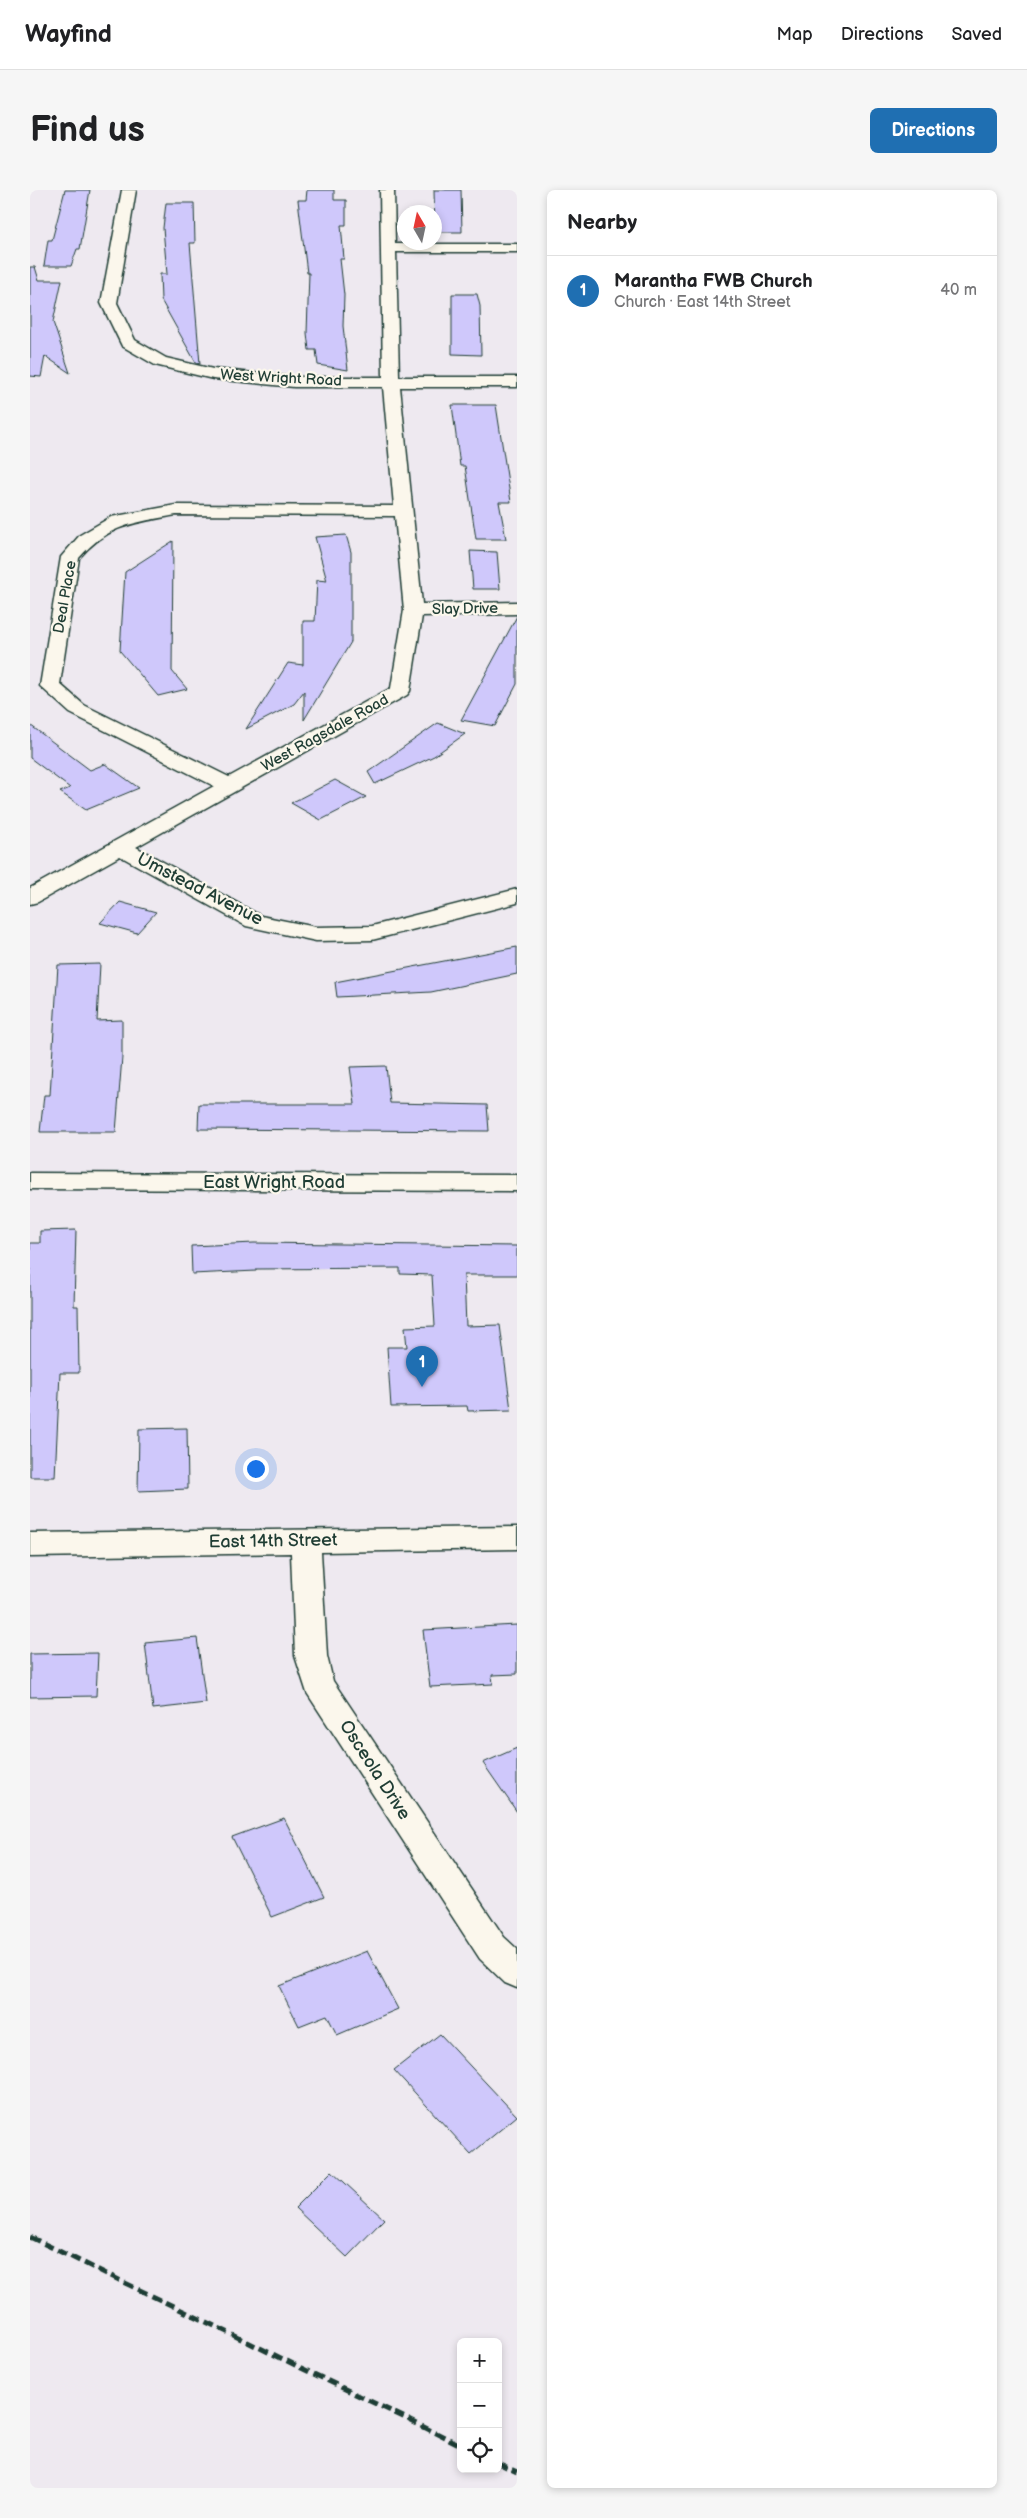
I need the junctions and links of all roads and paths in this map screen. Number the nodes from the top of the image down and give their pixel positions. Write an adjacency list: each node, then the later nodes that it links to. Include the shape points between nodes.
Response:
1 (129, 190): 5 (street, West Wright Road, via 109,303 128,343 160,362 213,374 294,382)
2 (387, 190): 3 (street, West Ragsdale Road)
3 (389, 248): 4 (street); 5 (street, West Ragsdale Road)
4 (517, 248)
5 (391, 382): 6 (street, West Wright Road); 7 (street, West Ragsdale Road)
6 (517, 382)
7 (403, 512): 9 (street, West Ragsdale Road); 10 (street, Deal Place, via 176,510 117,522 86,539 70,557 50,686 76,709)
8 (517, 608): 9 (street, Slay Drive)
9 (413, 610): 10 (street, West Ragsdale Road, via 400,691)
10 (230, 786): 11 (street, West Ragsdale Road)
11 (118, 846): 12 (street, Umstead Avenue, via 254,921 316,934 372,933); 13 (street, West Ragsdale Road)
12 (517, 896)
13 (30, 897)
14 (30, 1182): 15 (street, East Wright Road)
15 (517, 1183)
16 (517, 1538): 17 (street, East 14th Street)
17 (305, 1541): 18 (street, East 14th Street); 19 (street, Osceola Drive, via 311,1656 318,1684 492,1948)
18 (30, 1545)
19 (517, 1972)

